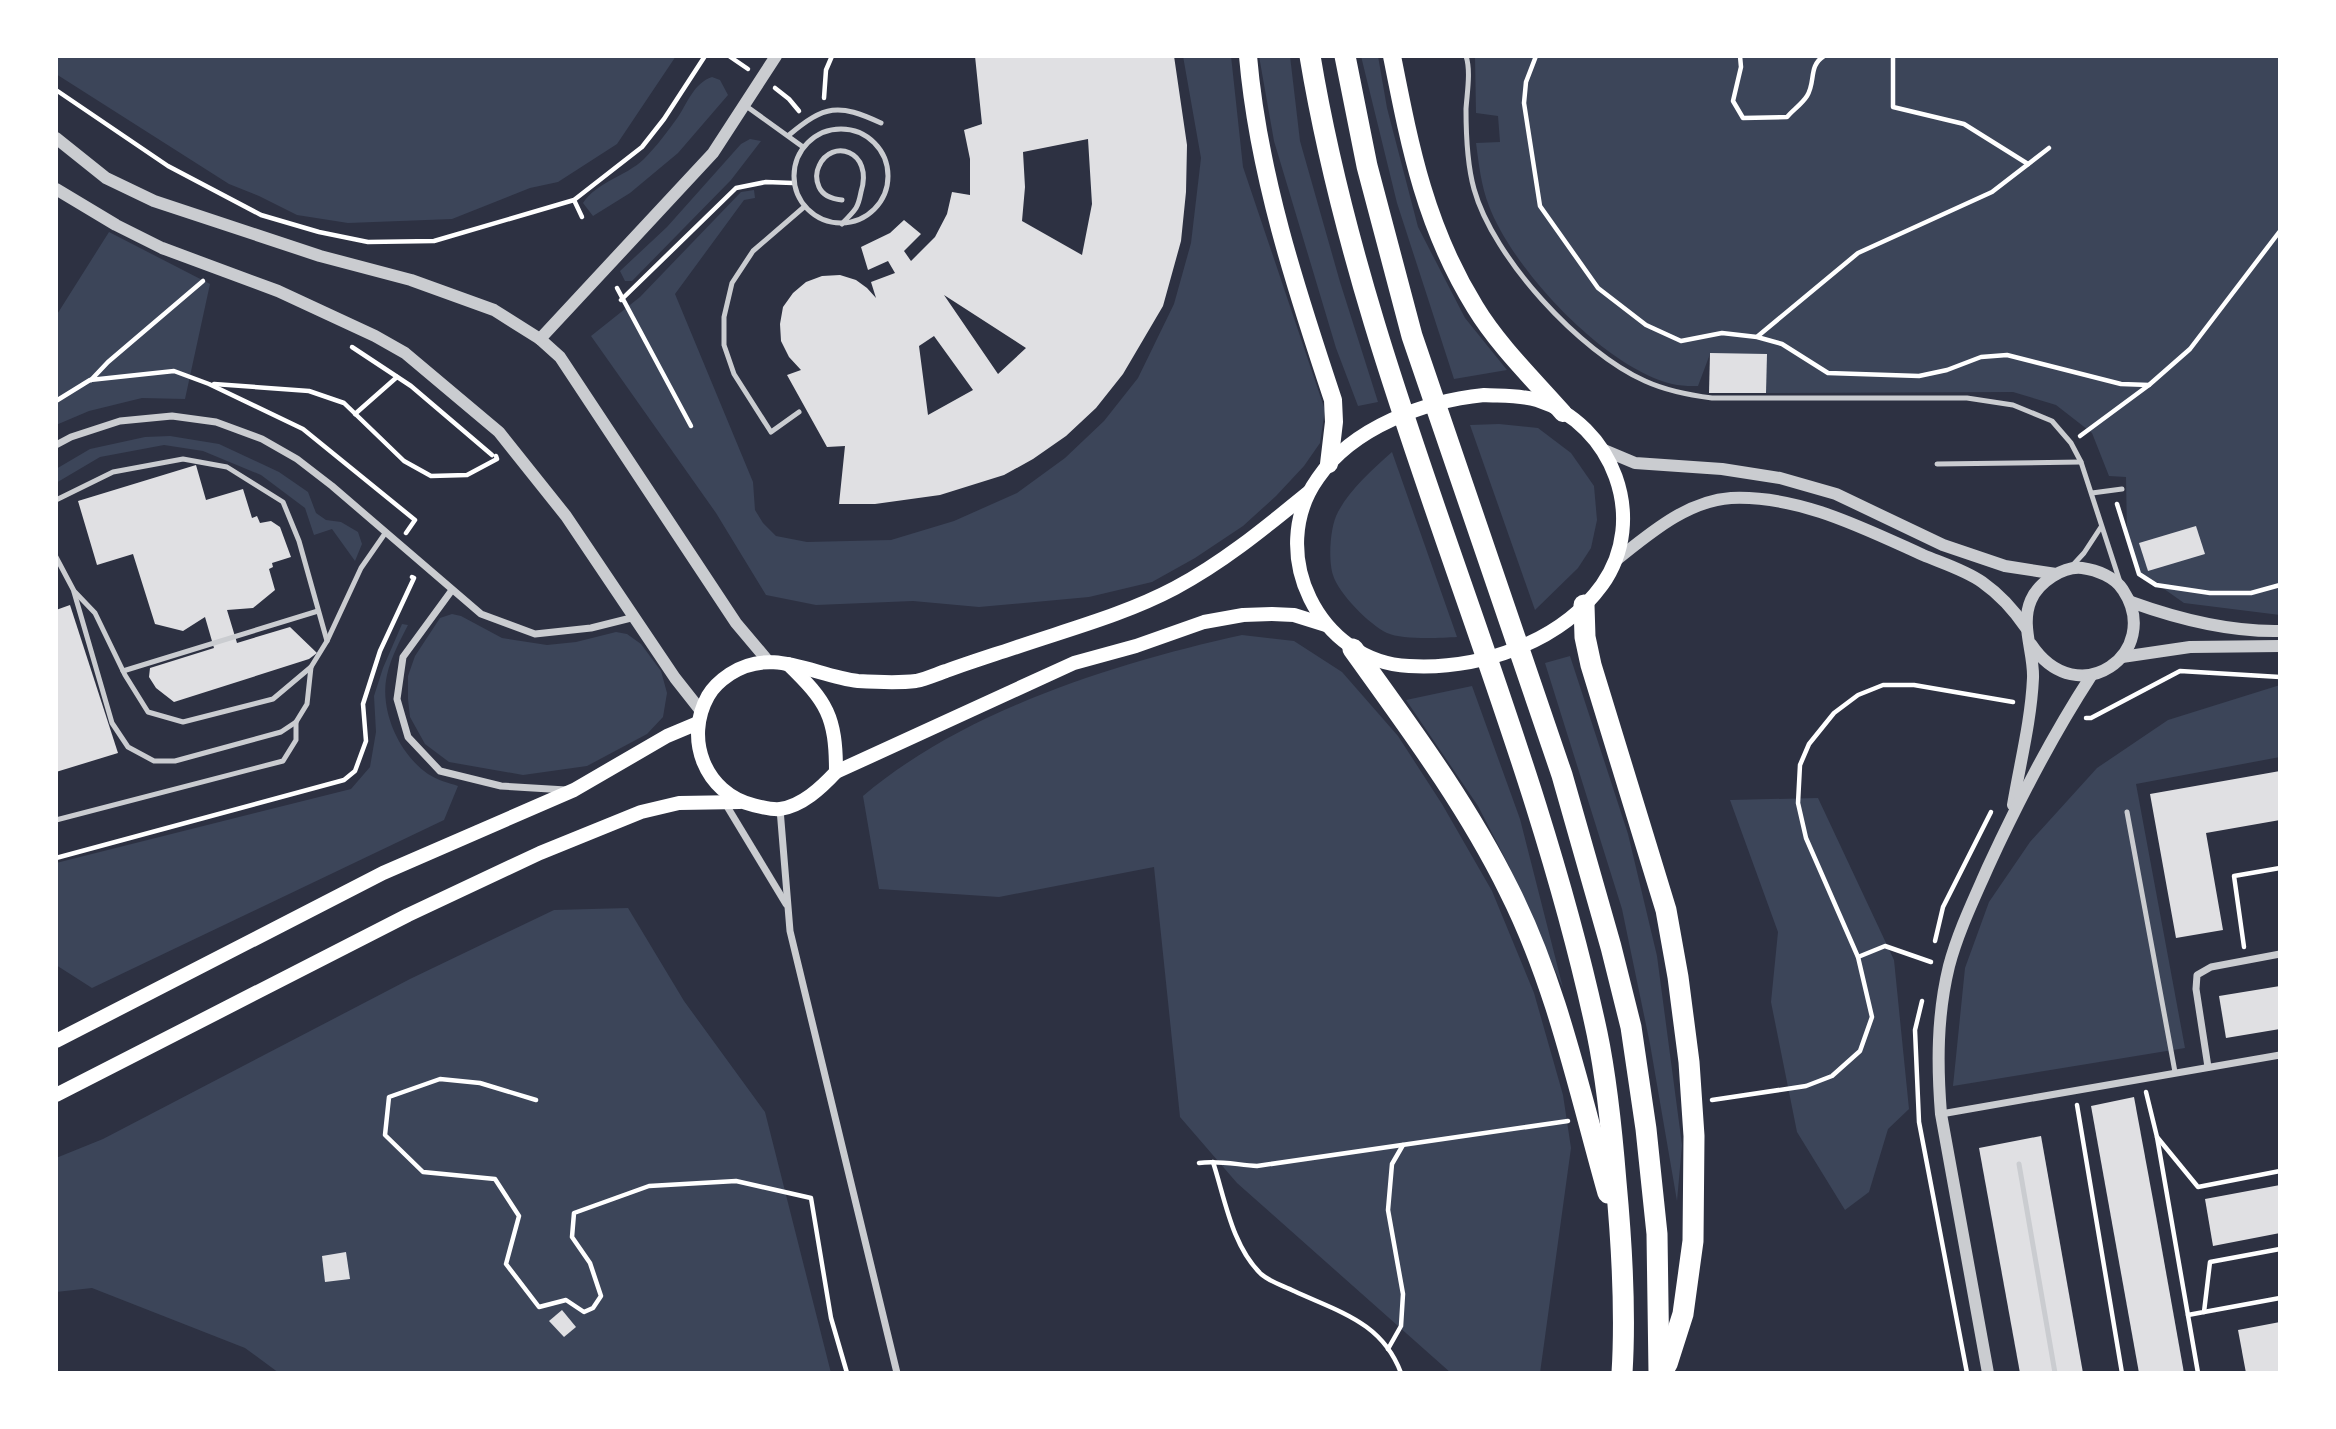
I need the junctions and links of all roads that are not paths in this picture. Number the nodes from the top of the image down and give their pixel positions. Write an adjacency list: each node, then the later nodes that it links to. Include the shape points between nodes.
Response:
1 (776, 56): 7 (street)
2 (1248, 56): 22 (main road, via 1289,260 1333,400)
3 (1310, 56): 73 (highway, via 1350,247 1531,787 1579,954 1598,1037)
4 (1345, 56): 76 (highway, via 1367,166 1412,336 1562,775 1628,1014 1657,1234)
5 (1391, 56): 18 (main road, via 1420,186 1448,259 1476,309)
6 (1466, 56): 21 (lane, via 1467,149 1474,189 1489,229 1515,268 1581,340 1609,362 1683,395 1967,398 2013,405 2052,421)
7 (745, 105): 9 (lane); 16 (street, via 713,153)
8 (881, 123): 9 (lane, via 838,108 813,116)
9 (789, 135): 11 (lane)
10 (56, 138): 16 (street, via 106,178 154,201 494,310)
11 (803, 147): 14 (lane, via 793,183); 15 (lane, via 820,134 840,129 861,133 877,146 887,165 887,186 878,205 862,219)
12 (56, 189): 40 (street, via 162,248 278,291 405,353 499,432 566,516)
13 (842, 200): 15 (lane, via 823,193 816,178 820,162 833,152 856,156 865,177 856,208)
14 (804, 207): 15 (lane, via 821,220); 17 (lane, via 753,251 732,283 724,317 724,345 734,374 771,432)
15 (842, 224)
16 (540, 339): 49 (street, via 560,357 736,623)
17 (799, 412)
18 (1563, 413): 20 (main road); 22 (main road, via 1537,400 1459,397 1397,418 1365,435)
19 (56, 445): 29 (street, via 121,421 172,416 216,422 262,439 297,459)
20 (1604, 450): 31 (main road, via 1623,498); 33 (street, via 1635,463 1780,478 1836,494 1943,545 2005,566)
21 (2081, 462): 23 (lane); 26 (lane)
22 (1329, 464): 25 (main road)
23 (1937, 464)
24 (2122, 489): 26 (lane)
25 (1309, 492): 41 (main road, via 1296,542 1298,561 1311,604); 50 (main road, via 1214,566 1174,589 1130,609 916,681 856,681)
26 (2092, 493): 28 (lane)
27 (56, 500): 39 (lane, via 113,472 183,459 227,467 283,502)
28 (2101, 527): 32 (lane); 34 (lane)
29 (386, 532): 35 (street); 44 (lane, via 361,568)
30 (56, 557): 36 (lane)
31 (1615, 561): 38 (main road); 42 (street, via 1660,525 1695,508 1729,498 1780,502 1832,515 1980,581 2012,608)
32 (2070, 567): 33 (street); 34 (street, via 2098,571)
33 (2056, 574): 42 (street, via 2032,597)
34 (2121, 586): 37 (street)
35 (452, 590): 40 (street, via 481,614 535,634); 57 (street, via 403,657 397,699 408,737 440,771 501,786)
36 (74, 591): 52 (lane, via 95,614); 55 (lane, via 112,723 128,747 154,761 174,761 281,732)
37 (2131, 602): 43 (street, via 2182,619); 48 (street, via 2135,624)
38 (1584, 605): 47 (main road, via 1549,631 1499,655 1468,663 1402,666); 76 (highway, via 1591,665 1666,910 1689,1062 1693,1241 1683,1314)
39 (318, 611): 44 (lane); 52 (lane)
40 (635, 617): 54 (street)
41 (1326, 625): 47 (main road); 56 (main road, via 1294,615 1243,615 1203,622 1074,663)
42 (2026, 628): 45 (street)
43 (2280, 631)
44 (327, 641): 51 (lane)
45 (2031, 644): 53 (street, via 2041,660 2064,674); 62 (street, via 2030,706)
46 (2280, 646): 48 (street, via 2190,647)
47 (1353, 649): 73 (highway, via 1469,814 1510,892 1561,1023)
48 (2122, 657): 53 (street)
49 (768, 661): 50 (main road); 54 (main road, via 738,668 722,679)
50 (787, 663): 56 (main road, via 827,707 836,744)
51 (311, 667): 52 (lane, via 273,699 183,722 148,712); 55 (lane, via 306,704)
52 (123, 671)
53 (2091, 676): 62 (street)
54 (699, 717): 57 (main road); 59 (main road, via 700,752 711,778)
55 (296, 722): 63 (lane, via 296,740 283,761)
56 (836, 772): 60 (main road, via 803,801)
57 (574, 790): 66 (main road, via 383,873)
58 (724, 802): 59 (main road); 64 (street); 70 (main road, via 679,803 641,812 540,853 408,915)
59 (742, 802): 60 (main road)
60 (780, 809): 64 (street)
61 (2127, 812): 69 (lane)
62 (2011, 816): 71 (street, via 1949,966 1939,1029)
63 (56, 820)
64 (788, 907): 74 (street, via 790,931)
65 (2280, 954): 68 (street, via 2211,967 2197,975)
66 (56, 1041)
67 (2280, 1055): 68 (street)
68 (2208, 1066): 69 (street)
69 (2175, 1072): 71 (street)
70 (56, 1095)
71 (1941, 1114): 77 (street)
72 (2019, 1164): 78 (lane)
73 (1621, 1239): 75 (highway, via 1625,1289)
74 (897, 1373)
75 (1622, 1373)
76 (1662, 1373)
77 (1988, 1373)
78 (2055, 1373)

